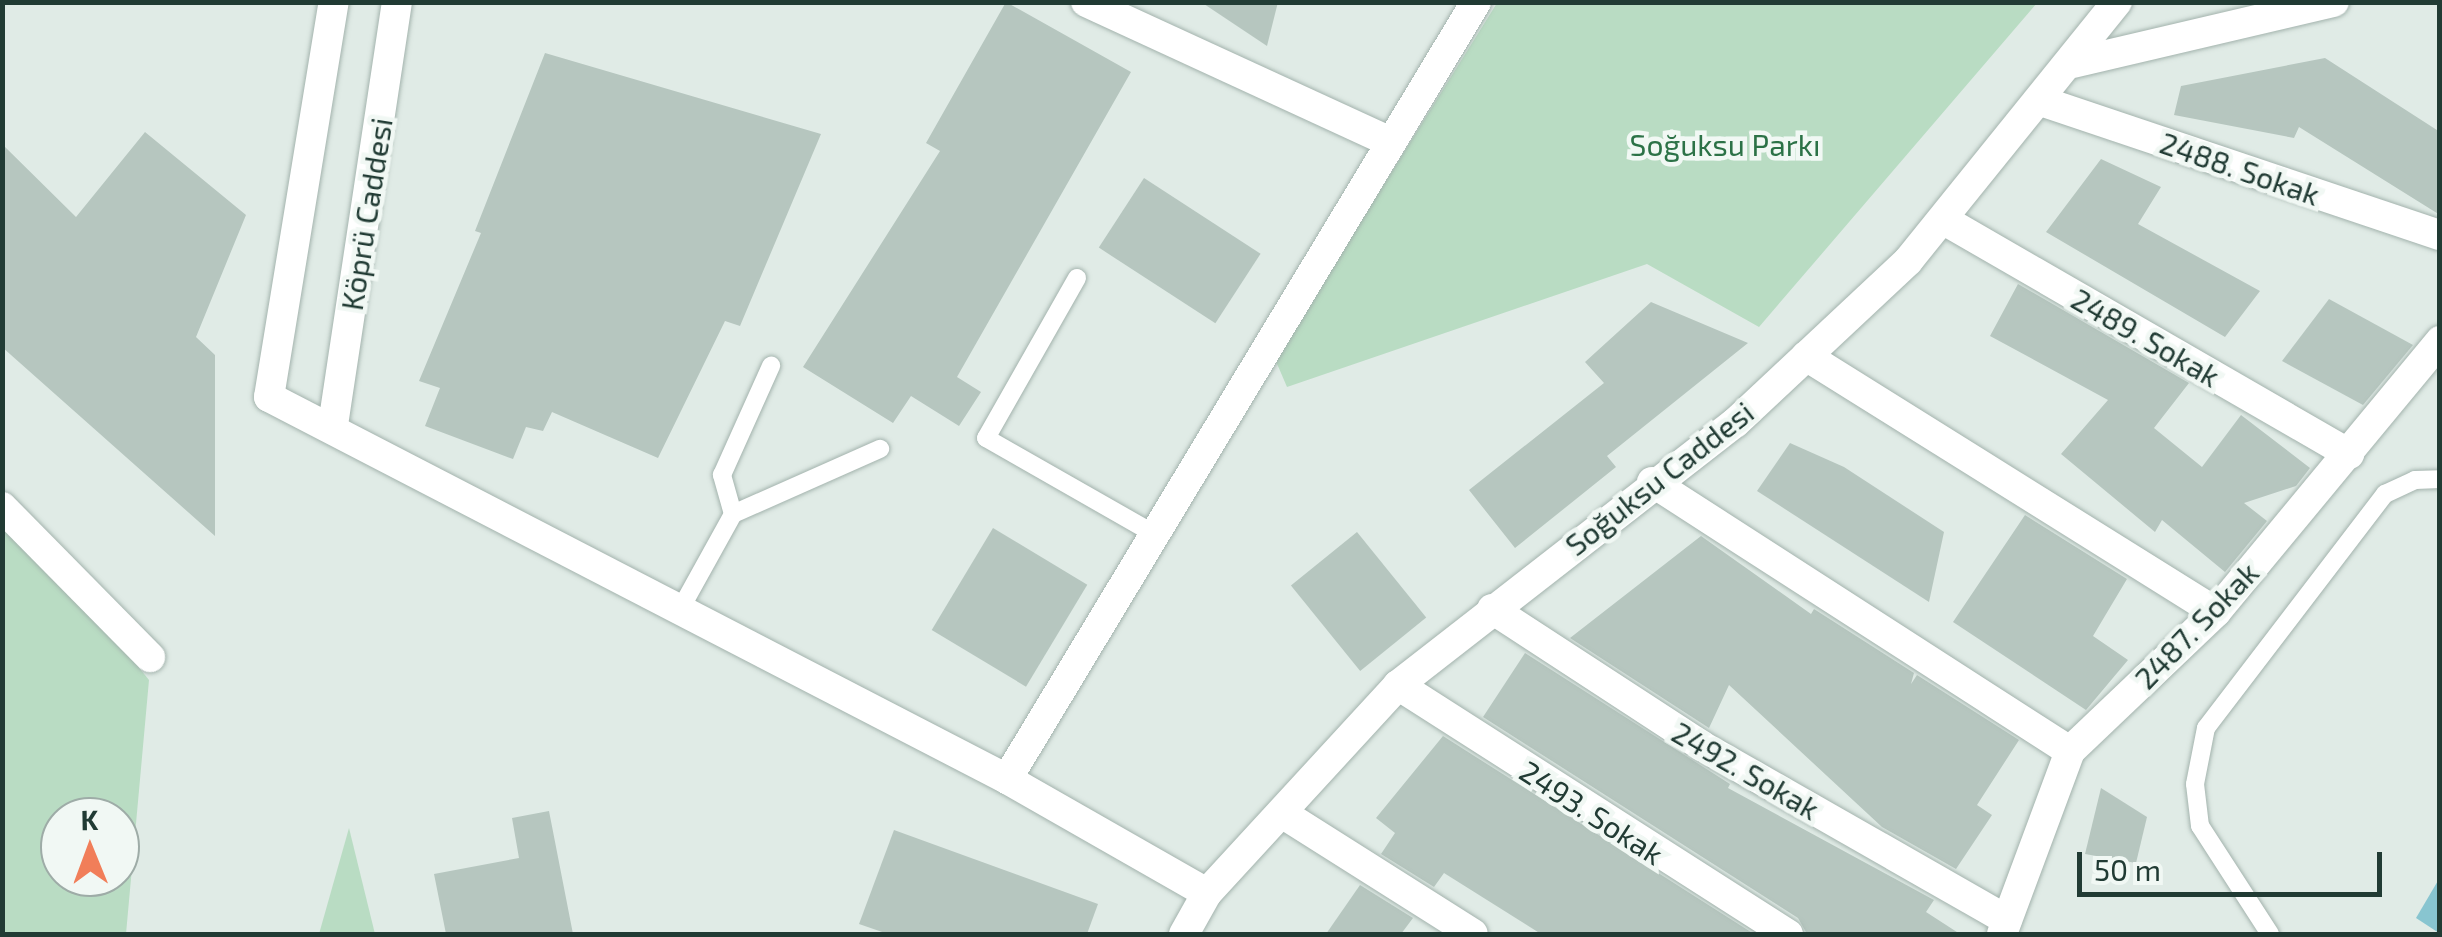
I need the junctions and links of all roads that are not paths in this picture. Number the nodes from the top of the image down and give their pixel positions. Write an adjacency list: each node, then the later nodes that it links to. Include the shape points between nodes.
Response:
1 (334, 2): 16 (street, via 269,397)
2 (396, 2): 16 (street, Köprü Caddesi)
3 (1086, 2): 9 (street)
4 (1476, 2): 9 (street)
5 (2117, 2): 7 (street, Soğuksu Caddesi)
6 (2334, 2): 7 (street)
7 (2072, 63): 8 (street, Soğuksu Caddesi)
8 (2042, 101): 10 (street, Soğuksu Caddesi); 11 (street, 2488. Sokak)
9 (1388, 141): 23 (street)
10 (1944, 220): 14 (street, Soğuksu Caddesi); 18 (street, 2489. Sokak)
11 (2440, 235)
12 (1077, 278): 23 (lane, via 986,438)
13 (2440, 341): 18 (street, 2487. Sokak)
14 (1806, 356): 20 (street, Soğuksu Caddesi, via 1735,422); 26 (street)
15 (771, 366): 22 (lane, via 722,475)
16 (332, 426): 24 (street)
17 (880, 449): 22 (lane)
18 (2348, 454): 26 (street, 2487. Sokak)
19 (2440, 479): 37 (lane, via 2414,480 2385,494 2206,728 2195,784 2200,826)
20 (1652, 482): 25 (street, Soğuksu Caddesi); 29 (street)
21 (2, 506): 27 (street)
22 (733, 514): 24 (lane)
23 (1154, 534): 30 (street)
24 (681, 608): 30 (street)
25 (1492, 609): 28 (street, Soğuksu Caddesi); 33 (street, 2492. Sokak, via 1702,746)
26 (2216, 612): 29 (street, 2487. Sokak)
27 (150, 656)
28 (1398, 686): 31 (street, Soğuksu Caddesi); 36 (street, 2493. Sokak)
29 (2070, 751): 33 (street, 2487. Sokak)
30 (1007, 779): 32 (street)
31 (1286, 815): 32 (street, Soğuksu Caddesi); 35 (street)
32 (1207, 893): 34 (street, Soğuksu Caddesi)
33 (2004, 927)
34 (1184, 934)
35 (1473, 934)
36 (1788, 934)
37 (2270, 934)

